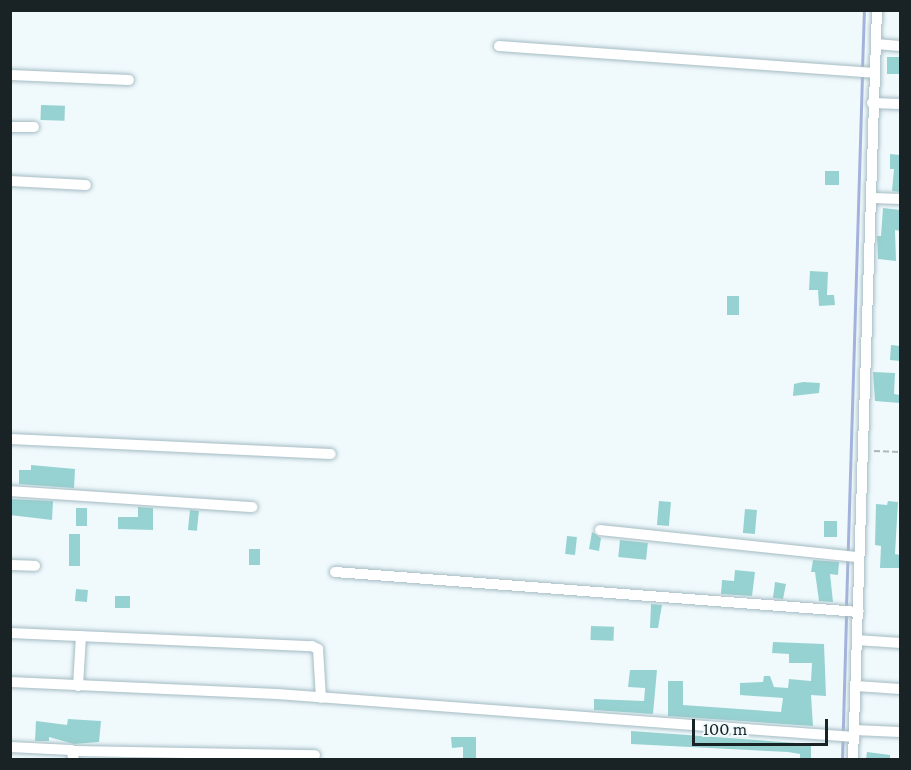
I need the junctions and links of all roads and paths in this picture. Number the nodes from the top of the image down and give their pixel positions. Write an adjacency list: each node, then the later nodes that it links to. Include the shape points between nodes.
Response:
1 (877, 10): 2 (street)
2 (876, 44): 4 (street); 5 (street)
3 (499, 46): 5 (street)
4 (900, 46)
5 (871, 73): 8 (street)
6 (10, 75): 7 (street)
7 (129, 80)
8 (872, 103): 9 (street); 14 (street)
9 (900, 104)
10 (10, 127): 11 (street)
11 (34, 128)
12 (10, 181): 13 (street)
13 (86, 185)
14 (873, 198): 15 (street); 17 (street)
15 (900, 199)
16 (10, 439): 19 (street)
17 (864, 451): 18 (path); 23 (street)
18 (900, 452)
19 (331, 454)
20 (10, 491): 21 (street)
21 (252, 507)
22 (600, 530): 23 (street)
23 (856, 556): 27 (street)
24 (10, 564): 25 (street)
25 (35, 566)
26 (335, 572): 27 (street)
27 (855, 611): 30 (street)
28 (10, 633): 29 (street)
29 (81, 636): 33 (street); 36 (street, via 312,646 318,649)
30 (857, 640): 31 (street); 34 (street)
31 (900, 643)
32 (10, 682): 33 (street)
33 (78, 686): 36 (street)
34 (856, 686): 35 (street); 38 (street)
35 (900, 689)
36 (321, 698): 38 (street, via 833,737)
37 (900, 732): 38 (street)
38 (852, 734): 42 (street)
39 (10, 747): 40 (street)
40 (74, 755): 41 (street)
41 (315, 755)
42 (853, 759)

